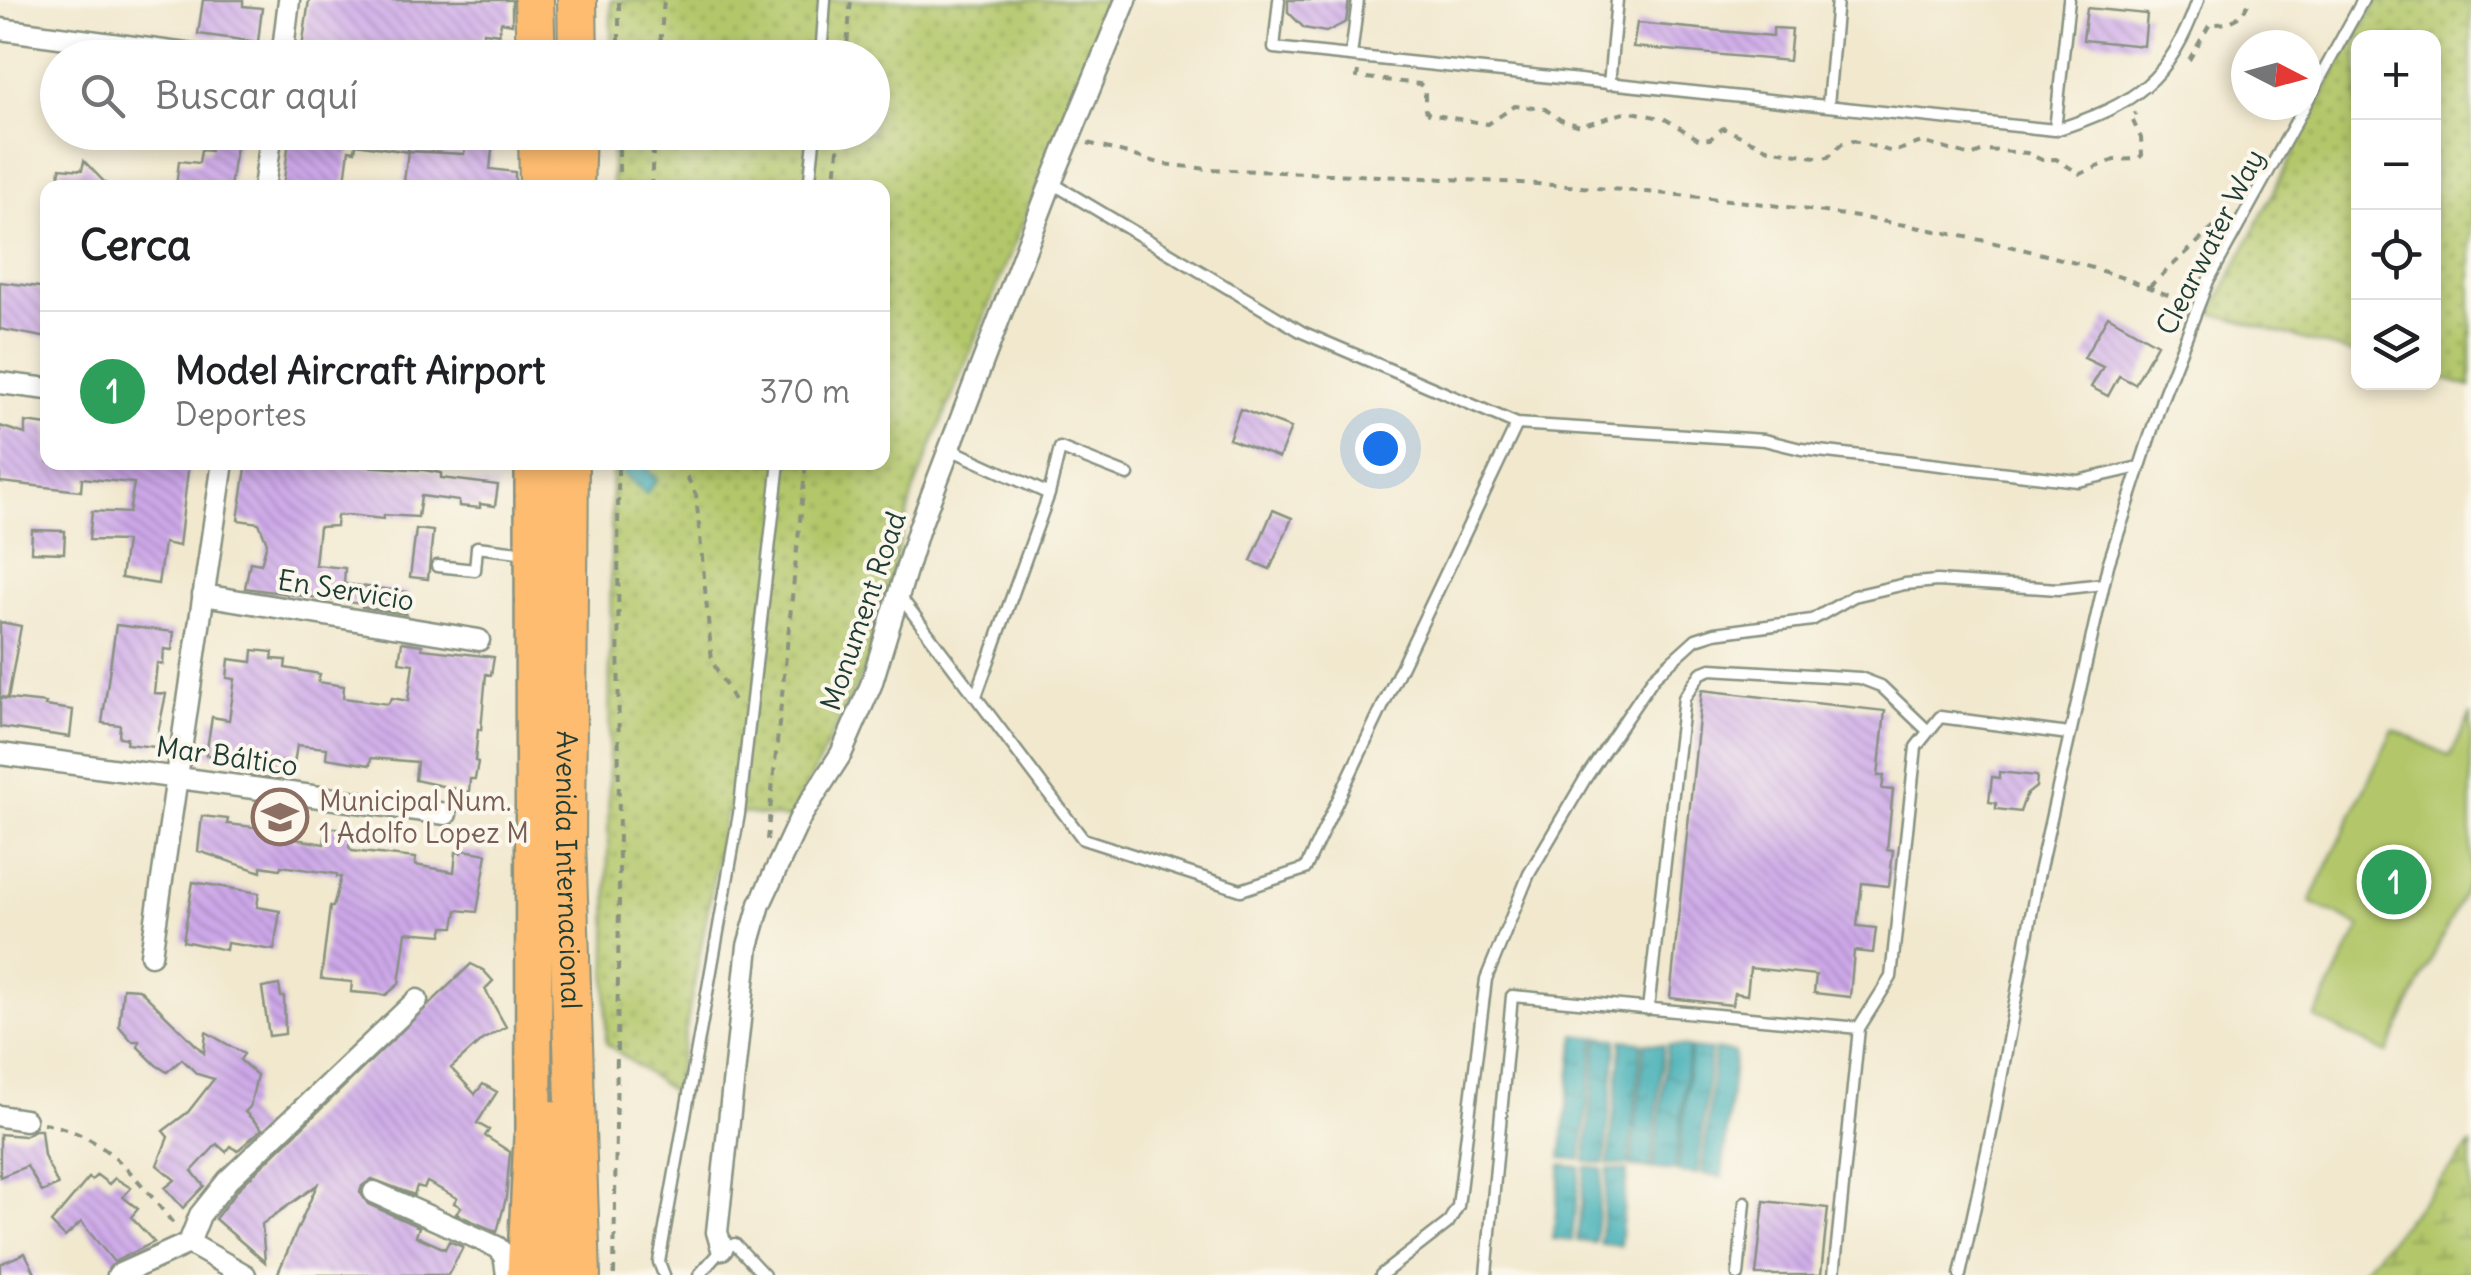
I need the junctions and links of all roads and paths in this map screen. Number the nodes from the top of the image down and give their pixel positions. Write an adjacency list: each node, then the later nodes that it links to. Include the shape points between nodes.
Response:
1 (289, 0): 18 (street)
2 (533, 0): 19 (highway)
3 (574, 0): 20 (highway)
4 (619, 0): 21 (path)
5 (664, 0): 22 (path)
6 (825, 0): 23 (lane)
7 (851, 0): 24 (path)
8 (1126, 0): 29 (street, Monument Road)
9 (1278, 0): 25 (lane, via 1274,48)
10 (1358, 0): 25 (lane)
11 (1617, 0): 26 (lane)
12 (1837, 0): 27 (lane)
13 (2070, 0): 28 (lane)
14 (2198, 0): 28 (lane, via 2182,44 2152,81 2121,104)
15 (2363, 0): 45 (lane, Clearwater Way)
16 (0, 29): 17 (street)
17 (82, 40)
18 (284, 40)
19 (534, 40)
20 (575, 40)
21 (619, 40)
22 (661, 40)
23 (822, 40)
24 (848, 40)
25 (1352, 56): 26 (lane)
26 (1610, 84): 27 (lane)
27 (1828, 106): 28 (lane)
28 (2055, 130)
29 (1070, 137): 44 (street, Monument Road); 46 (path, via 1115,153 1208,170 1529,183 1812,208 2074,260)
30 (269, 150): 37 (street)
31 (536, 150): 38 (highway)
32 (573, 150): 39 (highway)
33 (619, 150): 40 (path)
34 (653, 150): 41 (path)
35 (813, 150): 42 (lane)
36 (838, 150): 43 (path)
37 (265, 180)
38 (536, 180)
39 (572, 180)
40 (619, 180)
41 (651, 180)
42 (810, 180)
43 (835, 180)
44 (1051, 183): 50 (lane, via 1302,332); 51 (street, Monument Road)
45 (2263, 183): 46 (path); 47 (lane, Clearwater Way)
46 (2149, 287): 47 (path)
47 (2196, 308): 52 (lane, Clearwater Way)
48 (0, 382): 49 (street)
49 (40, 388)
50 (1517, 424): 52 (lane, via 1764,440 2078,481); 70 (lane, via 1305,868 1241,890 1083,838)
51 (949, 448): 63 (lane); 67 (street, Monument Road)
52 (2138, 468): 66 (lane, Clearwater Way)
53 (222, 470): 68 (street)
54 (533, 470): 64 (highway, Avenida Internacional)
55 (542, 470): 94 (highway)
56 (565, 470): 95 (highway, via 556,614)
57 (565, 470): 96 (highway, Avenida Internacional, via 566,841)
58 (618, 470): 97 (path)
59 (684, 470): 71 (path, via 696,495 712,661)
60 (778, 470): 71 (lane)
61 (805, 470): 77 (path)
62 (1128, 475): 63 (lane, via 1060,448)
63 (1049, 494): 70 (lane)
64 (533, 554): 65 (lane, via 476,547 474,570); 84 (highway, Avenida Internacional)
65 (437, 566)
66 (2104, 584): 73 (lane, Clearwater Way); 101 (lane, via 1905,584 1854,596 1812,620 1696,639 1654,677 1529,874 1492,961 1458,1206 1448,1223)
67 (898, 594): 70 (lane); 88 (street, Monument Road, via 864,702 841,754 800,816 748,946 716,1232)
68 (203, 595): 69 (street, En Servicio); 75 (street)
69 (479, 640)
70 (976, 696)
71 (750, 728): 98 (lane, via 659,1262)
72 (1927, 730): 73 (lane, via 1940,718); 80 (lane, via 1880,686 1860,678 1701,673 1684,698); 81 (lane, via 1916,747 1891,976)
73 (2069, 734): 105 (lane, Clearwater Way)
74 (0, 754): 75 (street, Mar Báltico)
75 (179, 777): 76 (street, Mar Báltico); 78 (street)
76 (446, 814)
77 (766, 851)
78 (151, 955)
79 (418, 1000): 87 (street, via 228,1180 200,1215)
80 (1648, 1009): 81 (lane); 102 (lane, via 1512,996)
81 (1858, 1028): 104 (lane)
82 (0, 1116): 83 (street)
83 (25, 1120): 87 (path, via 71,1128 122,1160)
84 (532, 1127): 92 (highway); 93 (highway, Avenida Internacional)
85 (374, 1192): 91 (street, via 497,1247)
86 (1745, 1202): 103 (lane)
87 (189, 1242): 89 (street); 90 (street)
88 (722, 1249): 99 (lane); 100 (lane, via 735,1244)
89 (118, 1275)
90 (245, 1275)
91 (507, 1275)
92 (525, 1275)
93 (538, 1275)
94 (554, 1275)
95 (567, 1275)
96 (581, 1275)
97 (614, 1275)
98 (664, 1275)
99 (699, 1275)
100 (764, 1275)
101 (1381, 1275)
102 (1486, 1275)
103 (1738, 1275)
104 (1834, 1275)
105 (1960, 1275)

